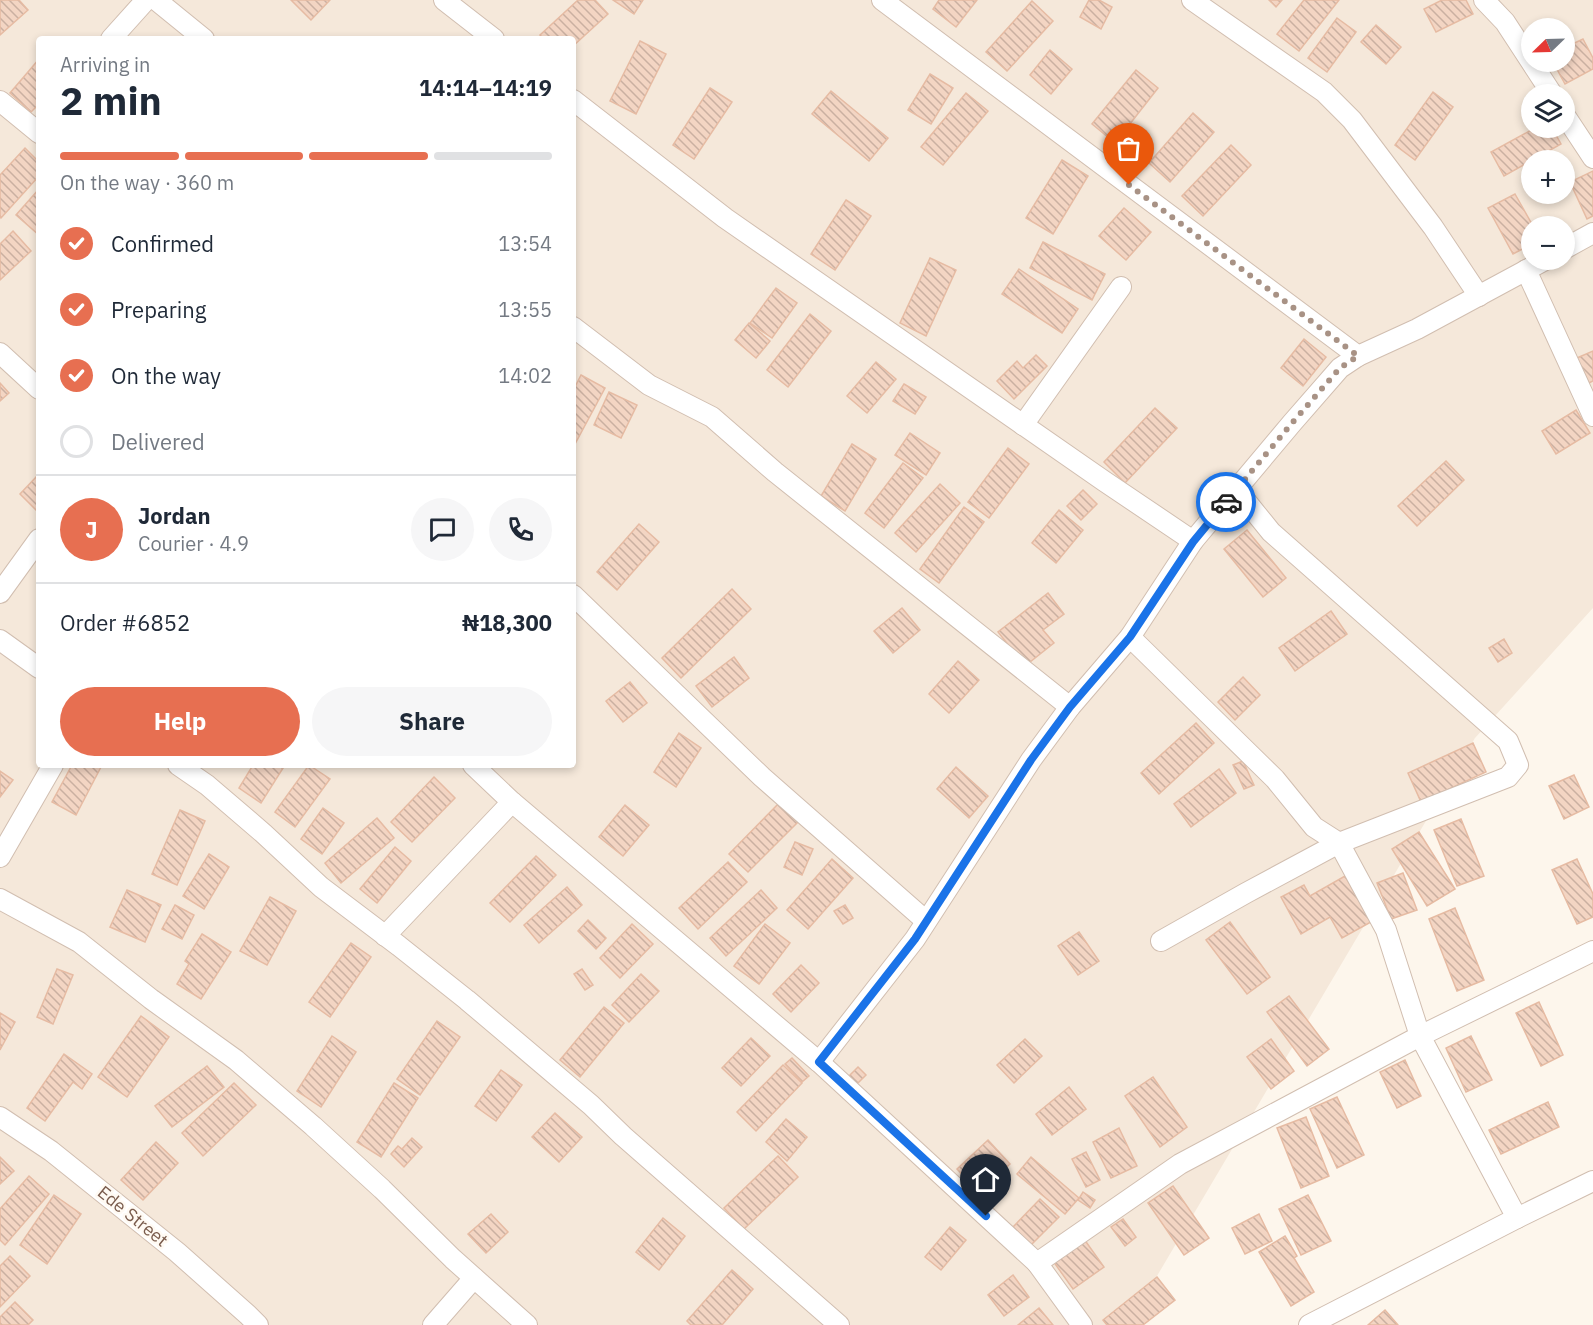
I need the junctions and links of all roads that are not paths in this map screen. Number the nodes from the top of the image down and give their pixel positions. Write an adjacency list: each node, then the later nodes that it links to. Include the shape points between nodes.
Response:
1 (444, 0): 8 (street)
2 (882, 0): 22 (street)
3 (1192, 0): 19 (street, via 1324,92 1352,120 1433,227)
4 (1484, 0): 9 (street, via 1505,22)
5 (155, 1): 6 (street); 7 (street)
6 (114, 36)
7 (200, 36)
8 (490, 36)
9 (1545, 84)
10 (0, 101): 12 (street)
11 (576, 102): 25 (street, via 725,218)
12 (36, 126)
13 (1575, 131): 14 (street)
14 (1593, 158)
15 (1593, 233): 16 (street)
16 (1575, 243)
17 (1526, 270): 19 (street); 24 (street)
18 (1121, 287): 25 (street)
19 (1479, 296): 22 (street)
20 (576, 329): 34 (street, via 649,385 712,417)
21 (0, 354): 23 (street)
22 (1358, 356): 26 (street, via 1340,368)
23 (36, 386)
24 (1593, 416)
25 (1023, 425): 27 (street)
26 (1237, 490): 27 (street); 39 (street, via 1271,532 1508,741 1518,765 1508,777)
27 (1193, 542): 31 (street)
28 (36, 543): 29 (street)
29 (0, 592)
30 (576, 598): 42 (street, via 762,777)
31 (1130, 637): 34 (street); 39 (street, via 1275,779 1314,827)
32 (0, 640): 33 (street)
33 (36, 666)
34 (1070, 707): 42 (street)
35 (51, 768): 40 (street)
36 (182, 768): 43 (street, via 263,833 321,887)
37 (476, 768): 38 (street)
38 (512, 802): 43 (street); 47 (street)
39 (1340, 843): 44 (street); 46 (street, via 1386,930)
40 (0, 857)
41 (0, 899): 52 (street, via 79,942 236,1060 339,1150)
42 (926, 921): 47 (street)
43 (385, 936): 56 (street, via 591,1104)
44 (1161, 941)
45 (1593, 951): 46 (street)
46 (1420, 1036): 50 (street); 51 (street, via 1180,1164)
47 (819, 1062): 51 (street)
48 (0, 1117): 53 (street, Ede Street, via 51,1151 177,1252)
49 (1593, 1181): 50 (street)
50 (1517, 1218): 58 (street)
51 (1037, 1263): 57 (street)
52 (474, 1278): 54 (street); 55 (street)
53 (258, 1325)
54 (433, 1325)
55 (527, 1325)
56 (839, 1325)
57 (1082, 1325)
58 (1309, 1325)

